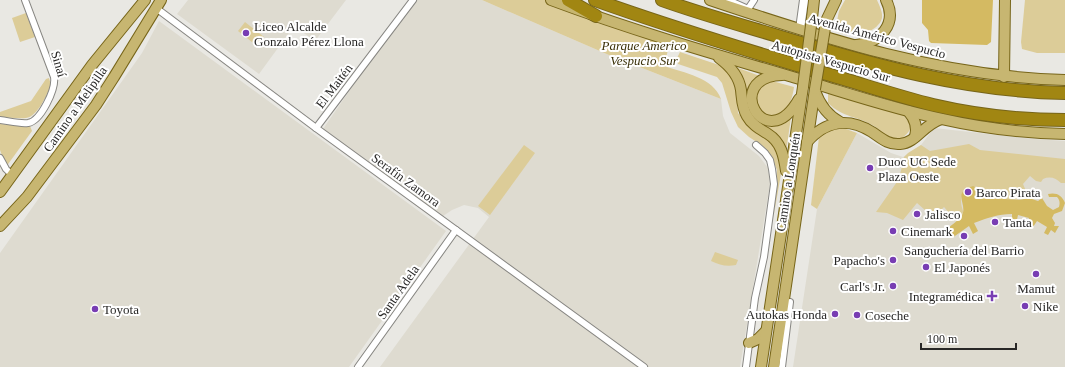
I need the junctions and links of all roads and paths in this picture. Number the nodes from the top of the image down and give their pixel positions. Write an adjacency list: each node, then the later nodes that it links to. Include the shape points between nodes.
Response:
1 (25, 0): 34 (street, Sinaí, via 54,77 54,88 33,121 25,123)
2 (145, 0): 43 (main road, Camino a Melipilla, via 92,65)
3 (413, 0): 37 (street, El Maitén)
4 (551, 0): 20 (main road)
5 (568, 0): 20 (highway)
6 (595, 0): 35 (highway, Autopista Vespucio Sur, via 698,36 913,100 992,115)
7 (662, 0): 19 (highway, Autopista Vespucio Sur)
8 (675, 0): 19 (highway)
9 (710, 0): 21 (main road, Avenida Américo Vespucio)
10 (728, 0): 18 (street)
11 (804, 0): 23 (street)
12 (814, 0): 30 (main road, Camino a Lonquén, bridge)
13 (829, 0): 22 (main road, Camino a Lonquén)
14 (836, 0): 22 (main road)
15 (886, 0): 24 (main road, via 890,18 884,32 871,42)
16 (1005, 0): 27 (main road)
17 (159, 4): 37 (street, Serafín Zamora); 46 (main road, Camino a Melipilla, via 96,105)
18 (751, 4): 21 (main road)
19 (691, 10): 31 (highway, Autopista Vespucio Sur, via 913,75 988,87)
20 (596, 16): 25 (main road)
21 (767, 18): 23 (main road, Avenida Américo Vespucio)
22 (826, 22): 29 (main road, Camino a Lonquén, bridge)
23 (800, 29): 24 (main road, Avenida Américo Vespucio)
24 (853, 45): 27 (main road, Avenida Américo Vespucio, via 925,63)
25 (714, 54): 26 (main road); 44 (main road, via 736,75 740,84 743,108 748,117 779,145 784,159)
26 (784, 75): 30 (main road, via 769,77 755,88 751,101 756,113 767,120 779,120 790,112); 32 (main road)
27 (1004, 77): 28 (main road, Avenida Américo Vespucio)
28 (1065, 80)
29 (815, 90): 36 (main road, via 824,110); 40 (main road, Camino a Lonquén)
30 (802, 91): 44 (main road, Camino a Lonquén)
31 (1065, 93)
32 (908, 111): 33 (main road); 39 (main road, via 916,125)
33 (941, 119): 38 (main road, via 989,128); 39 (main road, via 928,125)
34 (0, 120)
35 (1065, 120)
36 (840, 122): 39 (main road, via 867,129 892,144 905,144); 40 (main road, via 820,130)
37 (316, 128): 49 (street, Serafín Zamora)
38 (1065, 134)
39 (915, 137)
40 (807, 142): 50 (main road, Camino a Lonquén)
41 (756, 145): 53 (street, Camino a Lonquén, via 770,160 774,184)
42 (0, 158): 43 (street, via 6,169)
43 (7, 181): 45 (main road, Camino a Melipilla)
44 (787, 185): 52 (main road, Camino a Lonquén)
45 (0, 192)
46 (21, 205): 47 (main road); 48 (main road, Camino a Melipilla)
47 (0, 215)
48 (0, 226)
49 (456, 230): 54 (street, Santa Adela); 55 (street, Serafín Zamora)
50 (792, 243): 51 (main road); 58 (main road, Camino a Lonquén)
51 (790, 302): 59 (street)
52 (766, 331): 53 (main road); 57 (main road, Camino a Lonquén)
53 (749, 343): 56 (street, Camino a Lonquén)
54 (358, 367)
55 (644, 367)
56 (746, 367)
57 (760, 367)
58 (774, 367)
59 (782, 367)

